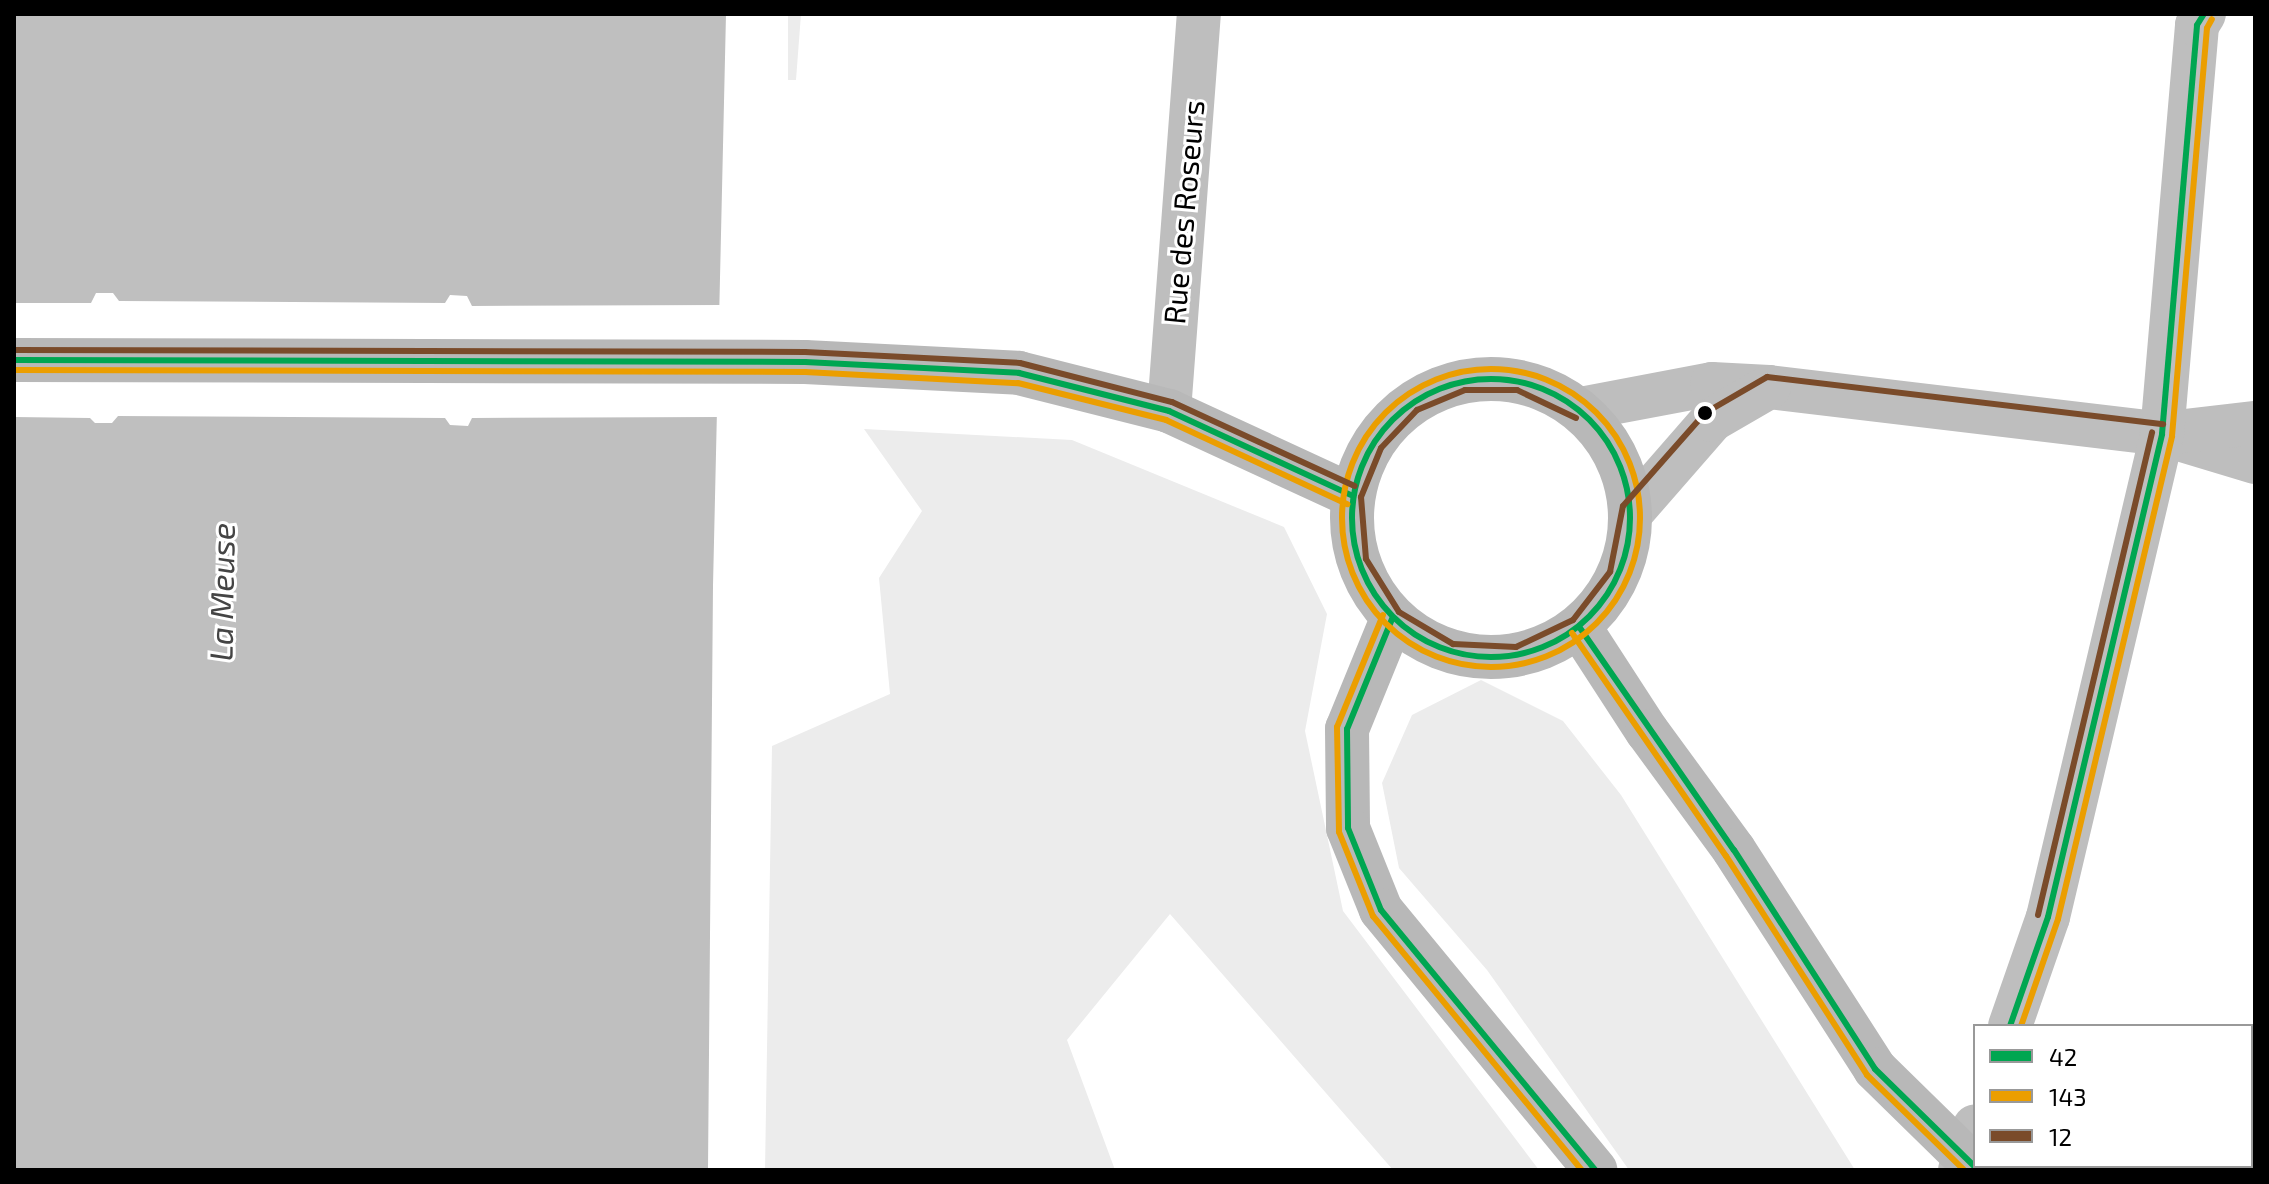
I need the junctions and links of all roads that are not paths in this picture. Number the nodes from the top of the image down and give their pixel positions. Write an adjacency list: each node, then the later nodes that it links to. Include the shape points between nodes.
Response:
1 (1199, 14): 6 (street, Rue des Roseurs)
2 (2204, 14): 8 (street, via 2197,25)
3 (14, 360): 6 (main road, via 805,362 1019,373)
4 (1769, 387): 5 (street, via 1712,384); 8 (street); 11 (street, via 1712,420)
5 (1580, 409): 10 (main road, via 1519,380 1463,380 1411,402 1372,442); 11 (main road, via 1617,455)
6 (1169, 411): 10 (main road)
7 (2255, 423): 8 (street)
8 (2162, 434): 9 (street); 14 (street, via 2048,917)
9 (2255, 462)
10 (1351, 495): 12 (main road, via 1356,562)
11 (1631, 513): 13 (main road, via 1619,576)
12 (1392, 619): 13 (main road, via 1450,654 1518,657); 17 (main road, via 1347,729 1348,828 1381,910)
13 (1580, 628): 16 (main road, bridge, via 1734,850 1875,1069)
14 (2011, 1024)
15 (1973, 1132): 18 (street)
16 (1973, 1165)
17 (1595, 1170)
18 (1960, 1170)

